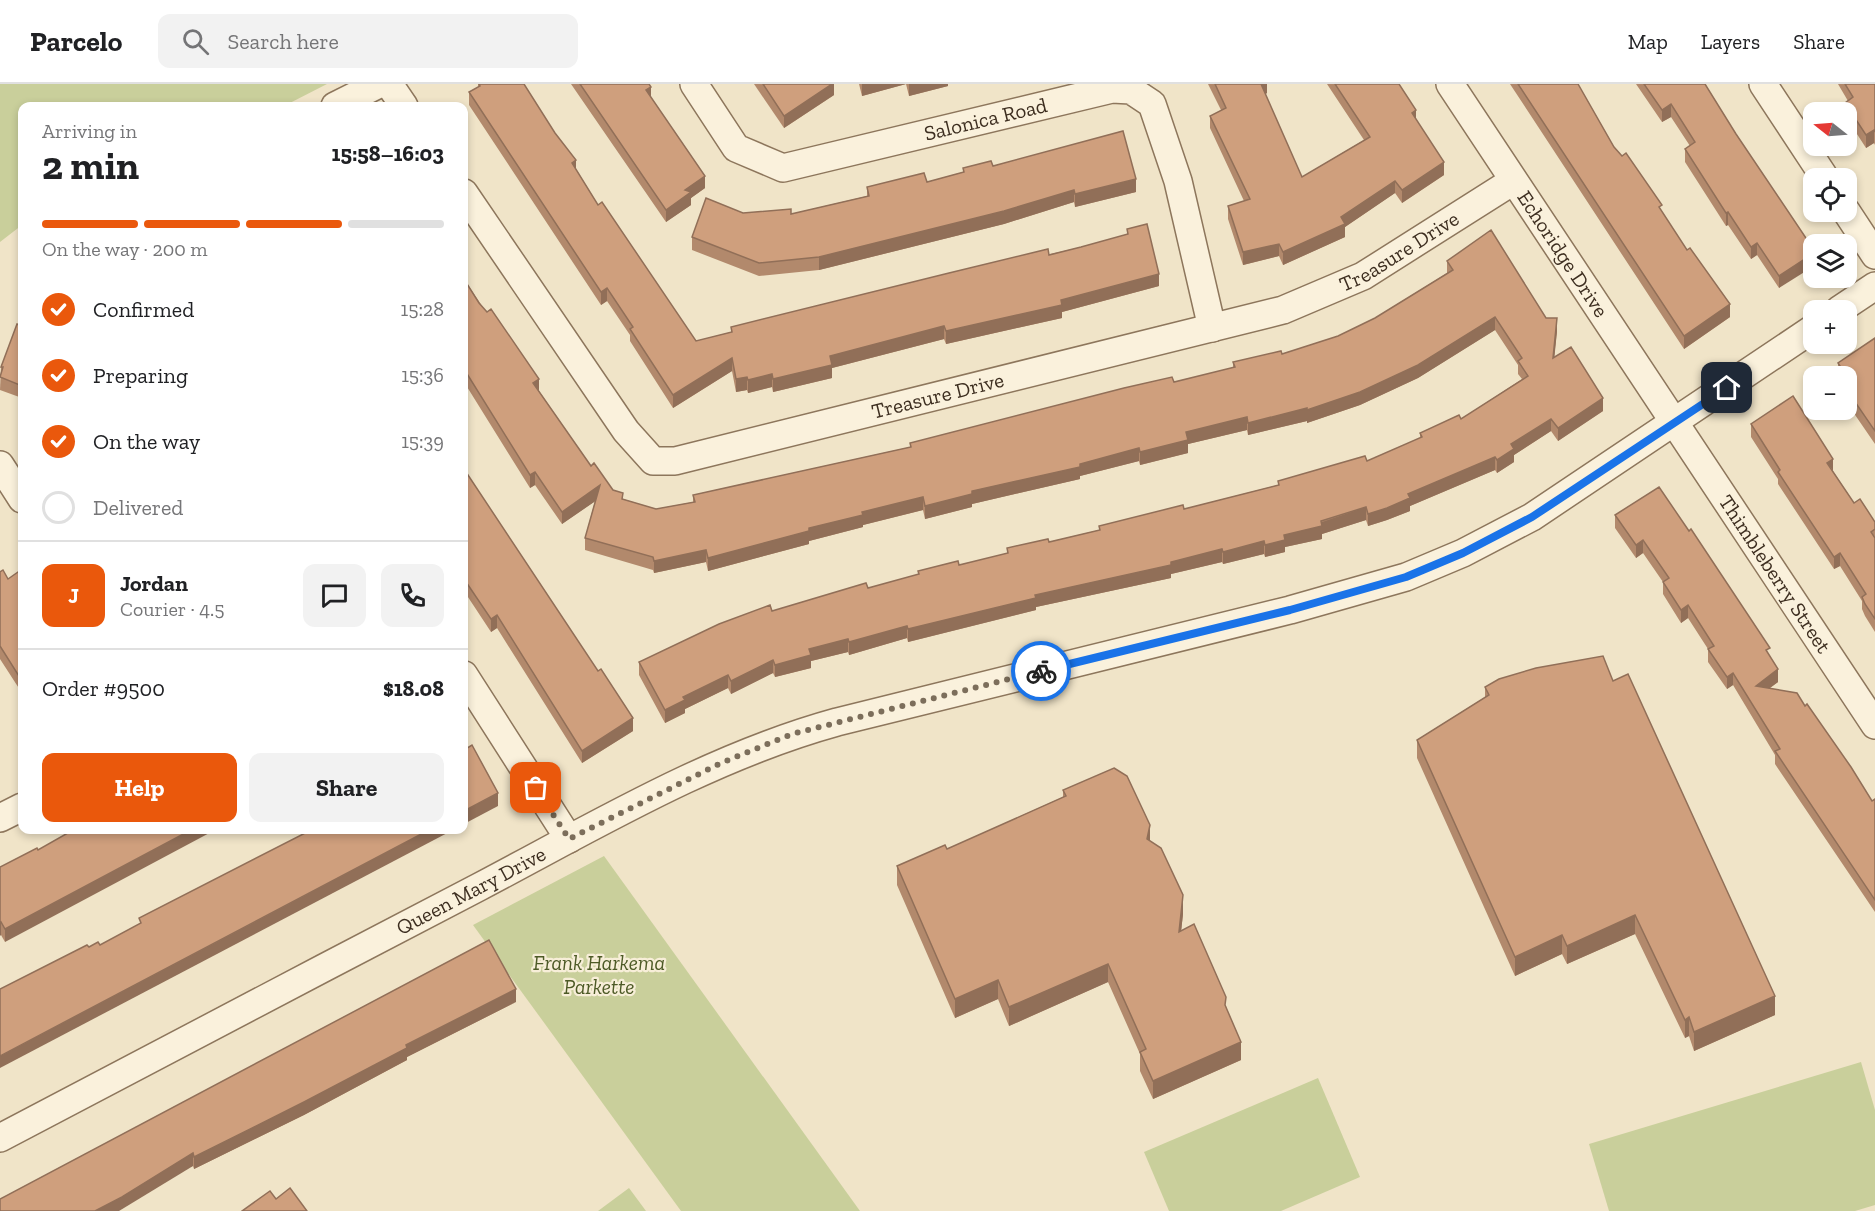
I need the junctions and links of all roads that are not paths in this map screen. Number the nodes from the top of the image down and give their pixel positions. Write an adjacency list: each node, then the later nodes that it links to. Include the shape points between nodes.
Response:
1 (379, 84): 6 (street)
2 (389, 84): 7 (street)
3 (694, 84): 15 (street, Salonica Road, via 736,148 783,168 1112,89 1131,90 1152,104 1160,126 1178,181)
4 (1450, 84): 9 (street, Echoridge Drive)
5 (1763, 84): 8 (street)
6 (343, 102)
7 (401, 102)
8 (1818, 168)
9 (1513, 181): 15 (street, Treasure Drive, via 1364,276 1283,310); 17 (street, Echoridge Drive)
10 (468, 199): 15 (street, Treasure Drive, via 626,431 653,461 686,458)
11 (1853, 222): 12 (street)
12 (1875, 255)
13 (1875, 286): 14 (street)
14 (1854, 300)
15 (1212, 328)
16 (1803, 336): 17 (street, Queen Mary Drive)
17 (1676, 423): 21 (street, Thimbleberry Street); 24 (street, Queen Mary Drive, via 1532,517 1406,577 1290,610 792,734 721,763)
18 (0, 465): 19 (street)
19 (18, 493)
20 (468, 681): 24 (street)
21 (1875, 725)
22 (18, 809): 23 (street)
23 (0, 818)
24 (569, 839): 25 (street, Queen Mary Drive)
25 (0, 1138)

